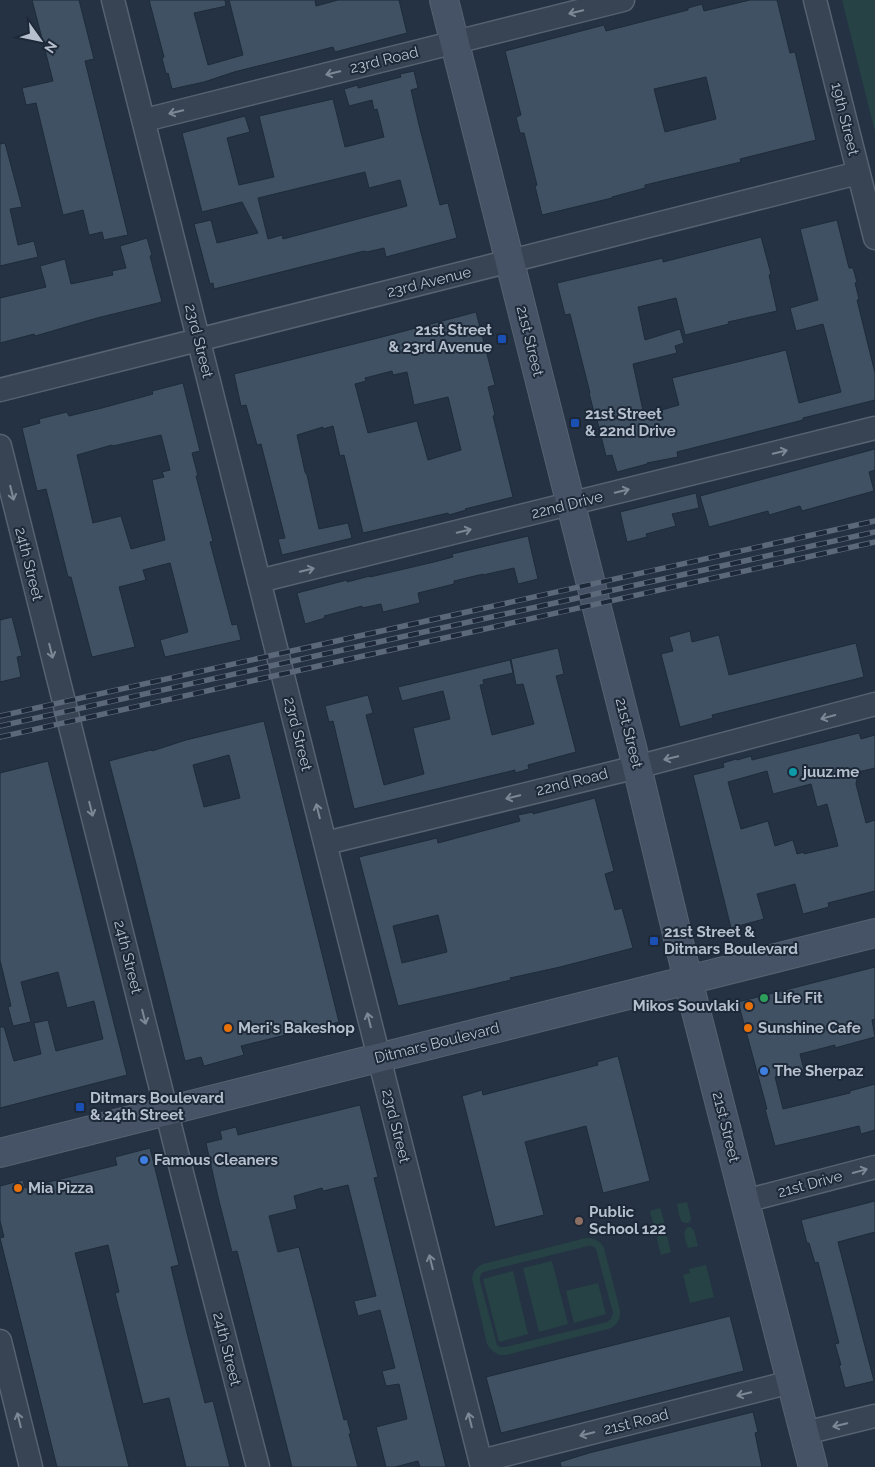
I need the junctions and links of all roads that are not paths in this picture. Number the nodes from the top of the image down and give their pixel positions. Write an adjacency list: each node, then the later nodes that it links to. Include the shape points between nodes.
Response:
1 (114, 0): 6 (street, 23rd Street)
2 (444, 0): 5 (street, 21st Street)
3 (623, 0): 5 (street, 23rd Road, one-way to 5)
4 (816, 0): 7 (street, 19th Street)
5 (455, 42): 6 (street, 23rd Road, one-way to 6); 9 (street, 21st Street)
6 (144, 120): 10 (street, 23rd Street)
7 (858, 173): 8 (street, 19th Street); 9 (street, 23rd Avenue)
8 (875, 238)
9 (510, 262): 10 (street, 23rd Avenue); 14 (street, 21st Street)
10 (199, 339): 11 (street, 23rd Avenue); 15 (street, 23rd Street)
11 (0, 390)
12 (875, 428): 14 (street, 22nd Drive, one-way to 12)
13 (0, 446): 22 (street, 24th Street, one-way to 22)
14 (571, 504): 15 (street, 22nd Drive, one-way to 14); 17 (street, 21st Street)
15 (259, 581): 18 (street, 23rd Street, one-way to 15)
16 (875, 704): 17 (street, 22nd Road, one-way to 17)
17 (637, 766): 18 (street, 22nd Road, one-way to 18); 20 (street, 21st Street)
18 (326, 843): 21 (street, 23rd Street, one-way to 18)
19 (875, 933): 20 (street, Ditmars Boulevard)
20 (688, 980): 21 (street, Ditmars Boulevard); 25 (street, 21st Street)
21 (379, 1058): 22 (street, Ditmars Boulevard); 30 (street, 23rd Street, one-way to 21)
22 (167, 1110): 23 (street, Ditmars Boulevard); 32 (street, 24th Street)
23 (0, 1153)
24 (875, 1167): 25 (street, 21st Drive, one-way to 24)
25 (745, 1201): 27 (street, 21st Street)
26 (0, 1342): 31 (street, one-way to 26)
27 (791, 1382): 29 (street, 21st Street); 30 (street, 21st Road, one-way to 30)
28 (875, 1416): 29 (street, one-way to 29)
29 (805, 1434): 33 (street, 21st Street)
30 (482, 1464)
31 (31, 1467)
32 (258, 1467)
33 (813, 1467)

